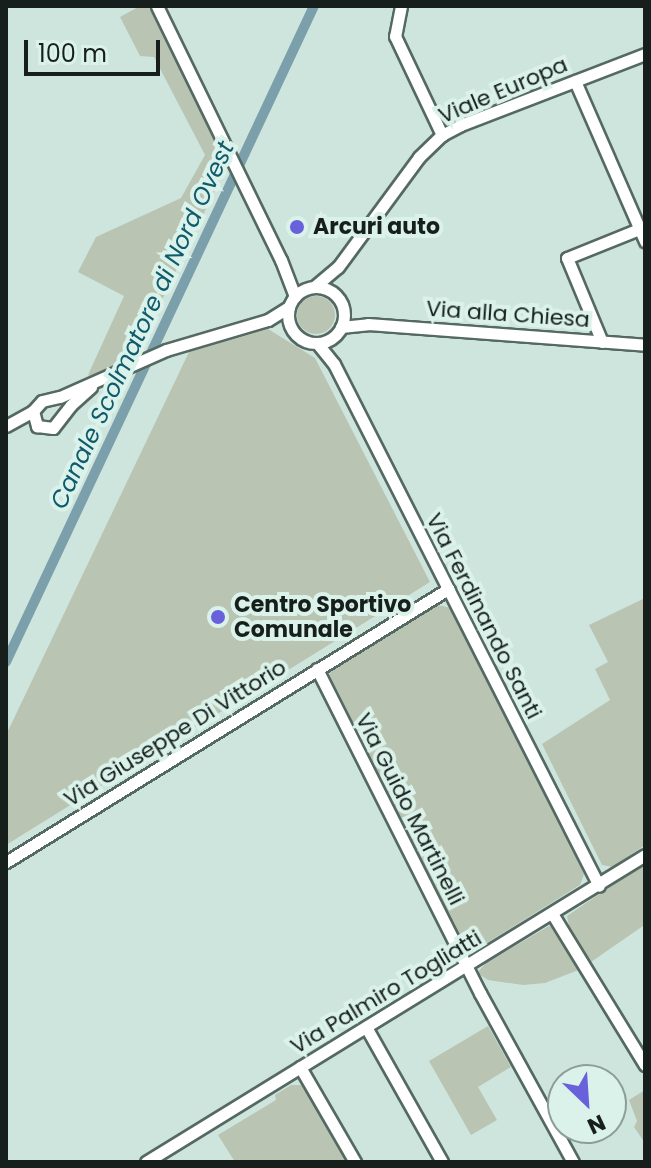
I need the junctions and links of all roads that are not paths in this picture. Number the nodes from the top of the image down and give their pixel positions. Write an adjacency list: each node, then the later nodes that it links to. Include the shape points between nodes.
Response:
1 (157, 6): 8 (street)
2 (401, 6): 5 (street, via 395,36)
3 (645, 54): 4 (street, Viale Europa)
4 (575, 81): 5 (street, Viale Europa); 6 (street)
5 (442, 135): 9 (street, Viale Europa, via 419,157)
6 (639, 229): 7 (street); 18 (street, via 567,258)
7 (645, 241)
8 (281, 260): 10 (street); 12 (street)
9 (338, 267): 10 (street, Viale Europa); 11 (street)
10 (312, 287): 11 (street); 12 (street)
11 (335, 295): 13 (street)
12 (292, 302): 14 (street); 16 (street)
13 (343, 312): 15 (street, Via alla Chiesa); 17 (street)
14 (268, 320): 16 (street); 22 (street, via 166,350)
15 (368, 324): 17 (street, Via alla Chiesa); 18 (street, Via alla Chiesa)
16 (290, 326): 19 (street, via 301,339)
17 (337, 332): 19 (street); 21 (street, Via Ferdinando Santi)
18 (602, 342): 20 (street, Via alla Chiesa)
19 (317, 343): 21 (street, Via Ferdinando Santi)
20 (645, 345)
21 (334, 364): 27 (street, Via Ferdinando Santi)
22 (101, 379): 23 (street); 24 (street)
23 (51, 401): 24 (street); 25 (street, via 38,404)
24 (61, 416): 25 (street, via 50,429 40,428)
25 (34, 417): 26 (street)
26 (10, 424)
27 (448, 589): 28 (street, Via Giuseppe Di Vittorio); 31 (street, Via Ferdinando Santi)
28 (317, 669): 30 (street, Via Giuseppe Di Vittorio); 33 (street, Via Guido Martinelli)
29 (645, 855): 31 (street, Via Palmiro Togliatti)
30 (6, 862)
31 (599, 886): 32 (street, Via Palmiro Togliatti)
32 (553, 915): 33 (street, Via Palmiro Togliatti); 35 (street)
33 (467, 966): 34 (street, Via Palmiro Togliatti); 40 (street, Via Guido Martinelli)
34 (366, 1027): 36 (street, Via Palmiro Togliatti); 39 (street)
35 (645, 1065)
36 (300, 1067): 37 (street, Via Palmiro Togliatti); 38 (street)
37 (146, 1162)
38 (355, 1162)
39 (442, 1162)
40 (573, 1162)

